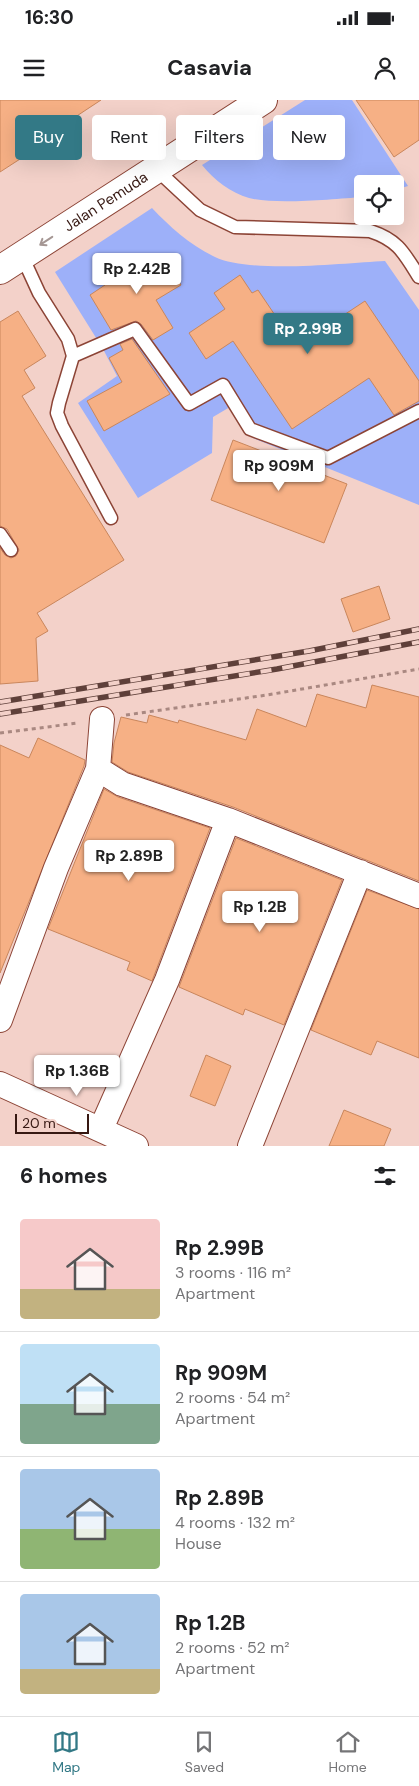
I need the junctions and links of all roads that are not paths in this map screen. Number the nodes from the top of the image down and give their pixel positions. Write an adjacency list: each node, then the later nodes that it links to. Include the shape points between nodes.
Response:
1 (263, 100): 2 (main road, Jalan Pemuda)
2 (157, 170): 3 (main road, Jalan Pemuda, one-way to 3); 4 (lane, via 200,210 235,228 370,231 386,236 400,248)
3 (11, 263): 5 (lane, via 39,293 68,339)
4 (419, 277)
5 (73, 356): 6 (lane, via 135,329 189,404 223,385 250,429 328,458); 7 (lane, via 57,413)
6 (419, 411)
7 (111, 518)
8 (0, 534): 9 (lane)
9 (11, 550)
10 (102, 719): 11 (street)
11 (98, 769): 12 (street, via 122,784); 15 (street, via 56,868)
12 (228, 820): 13 (street); 17 (street, via 167,980)
13 (360, 872): 14 (street); 19 (street)
14 (419, 896)
15 (0, 1020)
16 (0, 1084): 17 (street)
17 (101, 1129): 18 (street)
18 (136, 1146)
19 (250, 1146)

